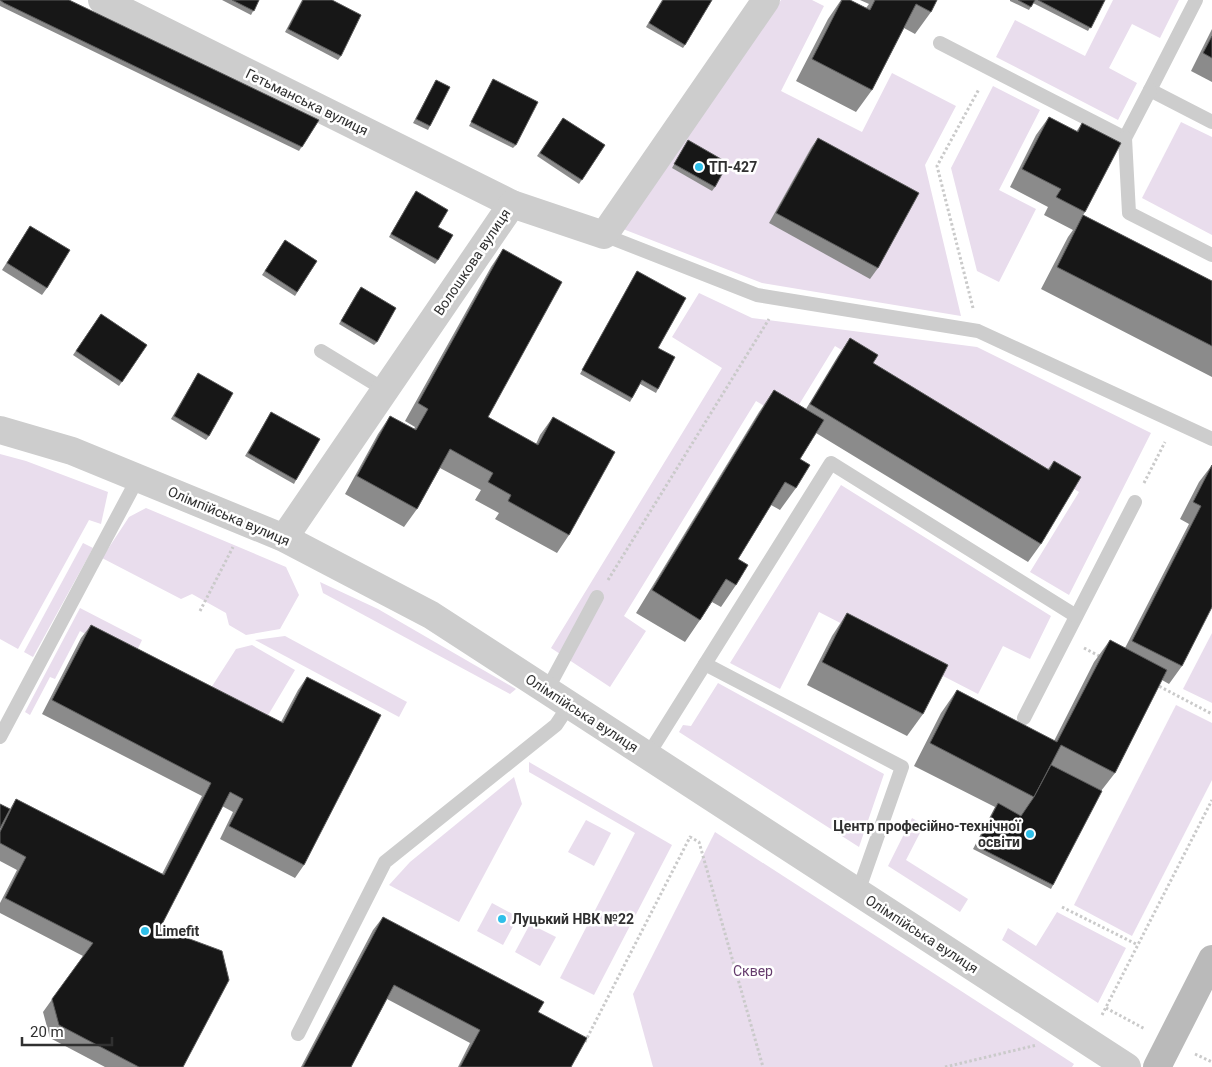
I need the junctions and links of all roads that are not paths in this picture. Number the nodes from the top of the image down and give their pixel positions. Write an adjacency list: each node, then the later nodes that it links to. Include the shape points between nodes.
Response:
1 (102, 0): 8 (street, Гетьманська вулиця)
2 (766, 0): 9 (street)
3 (1196, 0): 5 (lane)
4 (940, 43): 7 (lane)
5 (1150, 90): 6 (lane); 7 (lane)
6 (1212, 122)
7 (1125, 138): 10 (lane, via 1129,213)
8 (512, 204): 9 (street, Волошкова вулиця); 12 (street, Волошкова вулиця)
9 (604, 235): 14 (lane, via 757,295 978,331)
10 (1212, 255)
11 (321, 351): 12 (lane)
12 (385, 390): 17 (street, Волошкова вулиця)
13 (0, 430): 15 (street, Олімпійська вулиця, via 72,451)
14 (1212, 438)
15 (138, 478): 17 (street, Олімпійська вулиця); 24 (lane)
16 (1135, 502): 19 (lane)
17 (284, 538): 21 (street, Олімпійська вулиця, via 431,615)
18 (597, 597): 21 (lane)
19 (1076, 616): 20 (lane, via 831,463); 23 (lane)
20 (705, 664): 25 (lane); 26 (lane, via 902,767)
21 (547, 690): 22 (street, Олімпійська вулиця)
22 (570, 704): 25 (street, Олімпійська вулиця); 28 (lane, via 556,725 384,862)
23 (1024, 718)
24 (0, 737)
25 (648, 756): 26 (street, Олімпійська вулиця)
26 (858, 892): 29 (street, Олімпійська вулиця)
27 (1212, 959): 30 (main road)
28 (298, 1034)
29 (1127, 1067)
30 (1157, 1067)

